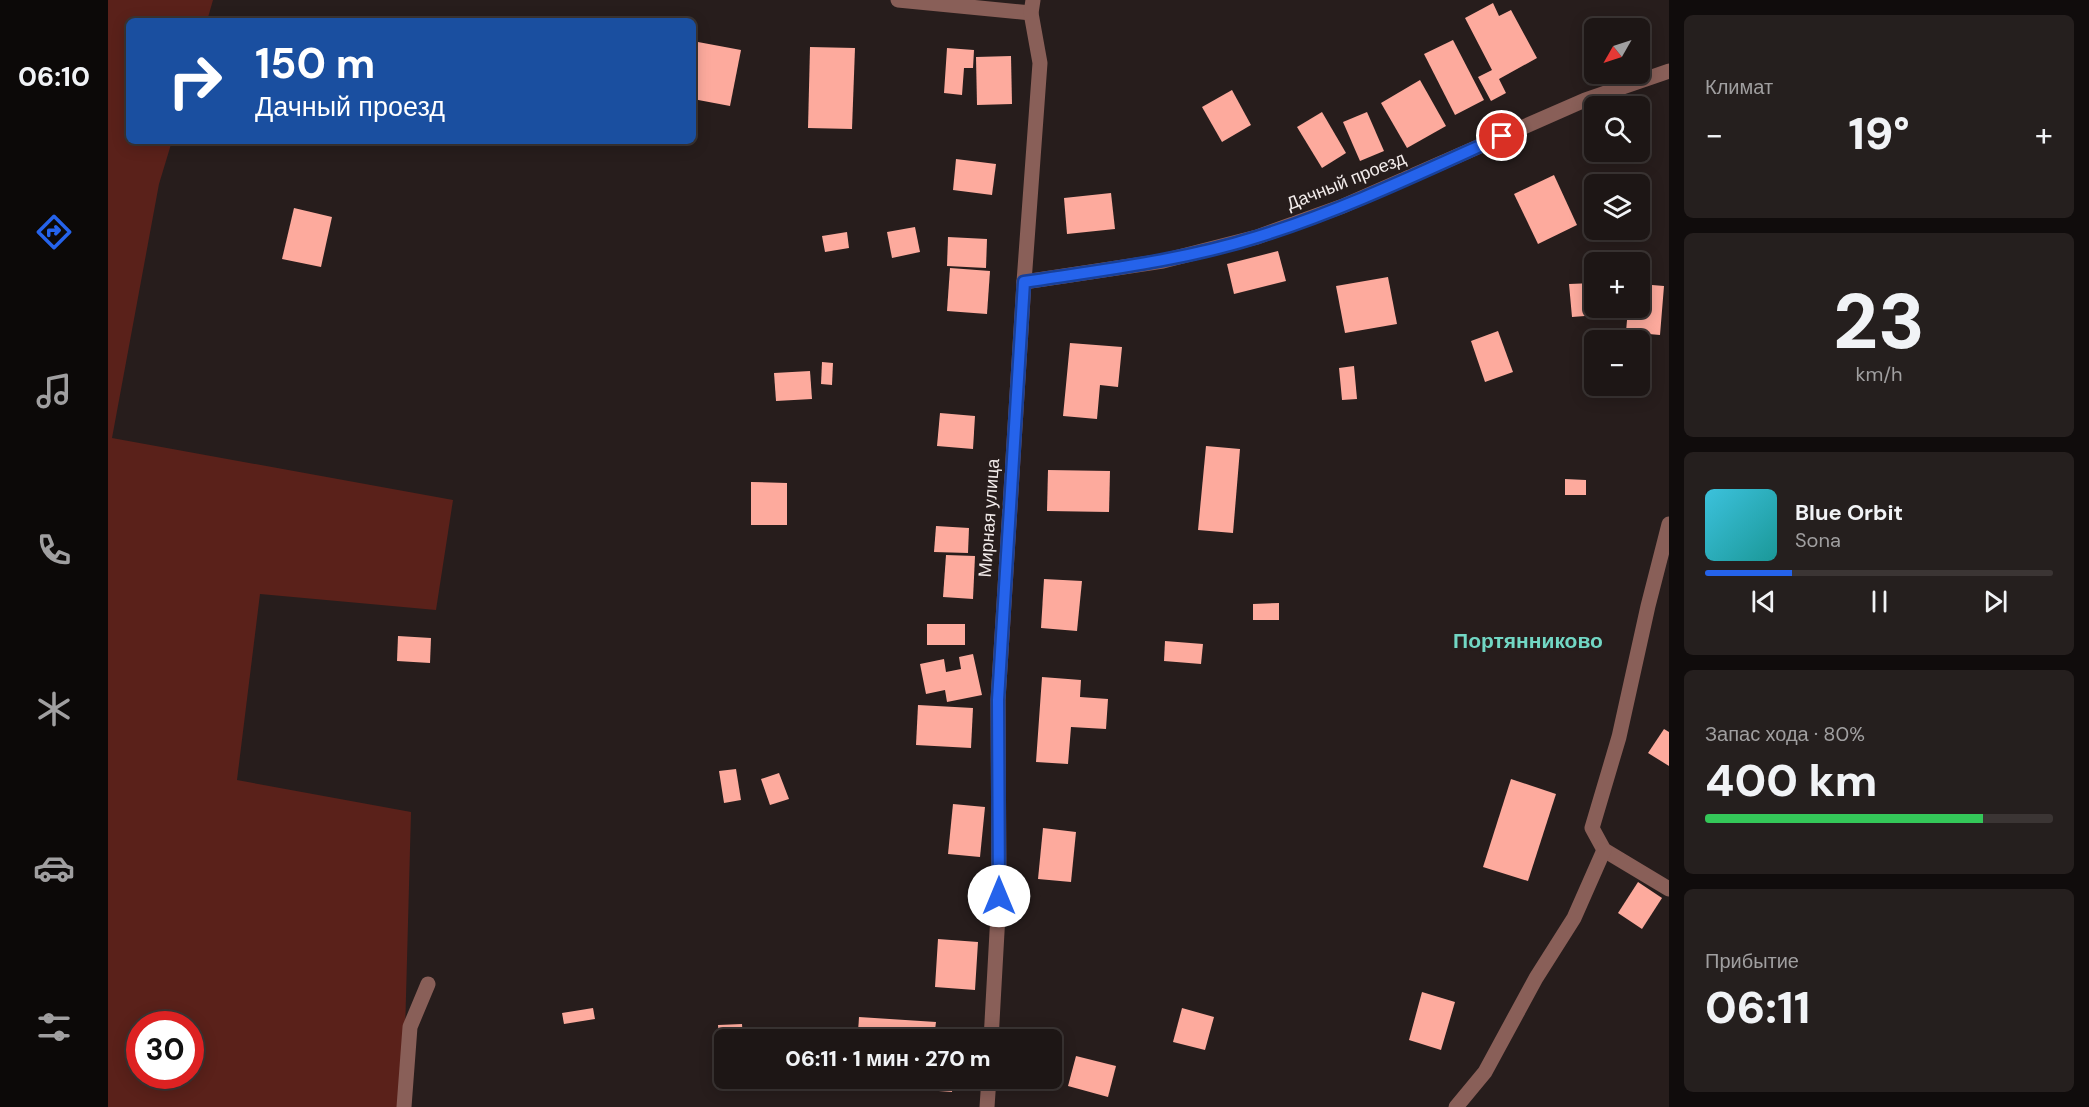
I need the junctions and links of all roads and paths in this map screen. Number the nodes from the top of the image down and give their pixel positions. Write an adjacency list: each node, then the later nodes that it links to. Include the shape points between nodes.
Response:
1 (898, 0): 2 (street)
2 (1032, 7): 4 (street, Мирная улица, via 1040,63)
3 (1669, 71): 4 (street, Дачный проезд, via 1585,100 1343,206 1257,237 1163,261)
4 (1024, 282): 9 (street, Мирная улица, via 998,700 999,896)
5 (1669, 524): 6 (street, via 1592,828)
6 (1604, 850): 7 (street); 13 (street, via 1574,918 1485,1072)
7 (1669, 889)
8 (428, 984): 11 (street, via 410,1028)
9 (992, 1029)
10 (988, 1089): 12 (street)
11 (404, 1107)
12 (987, 1107)
13 (1456, 1107)

